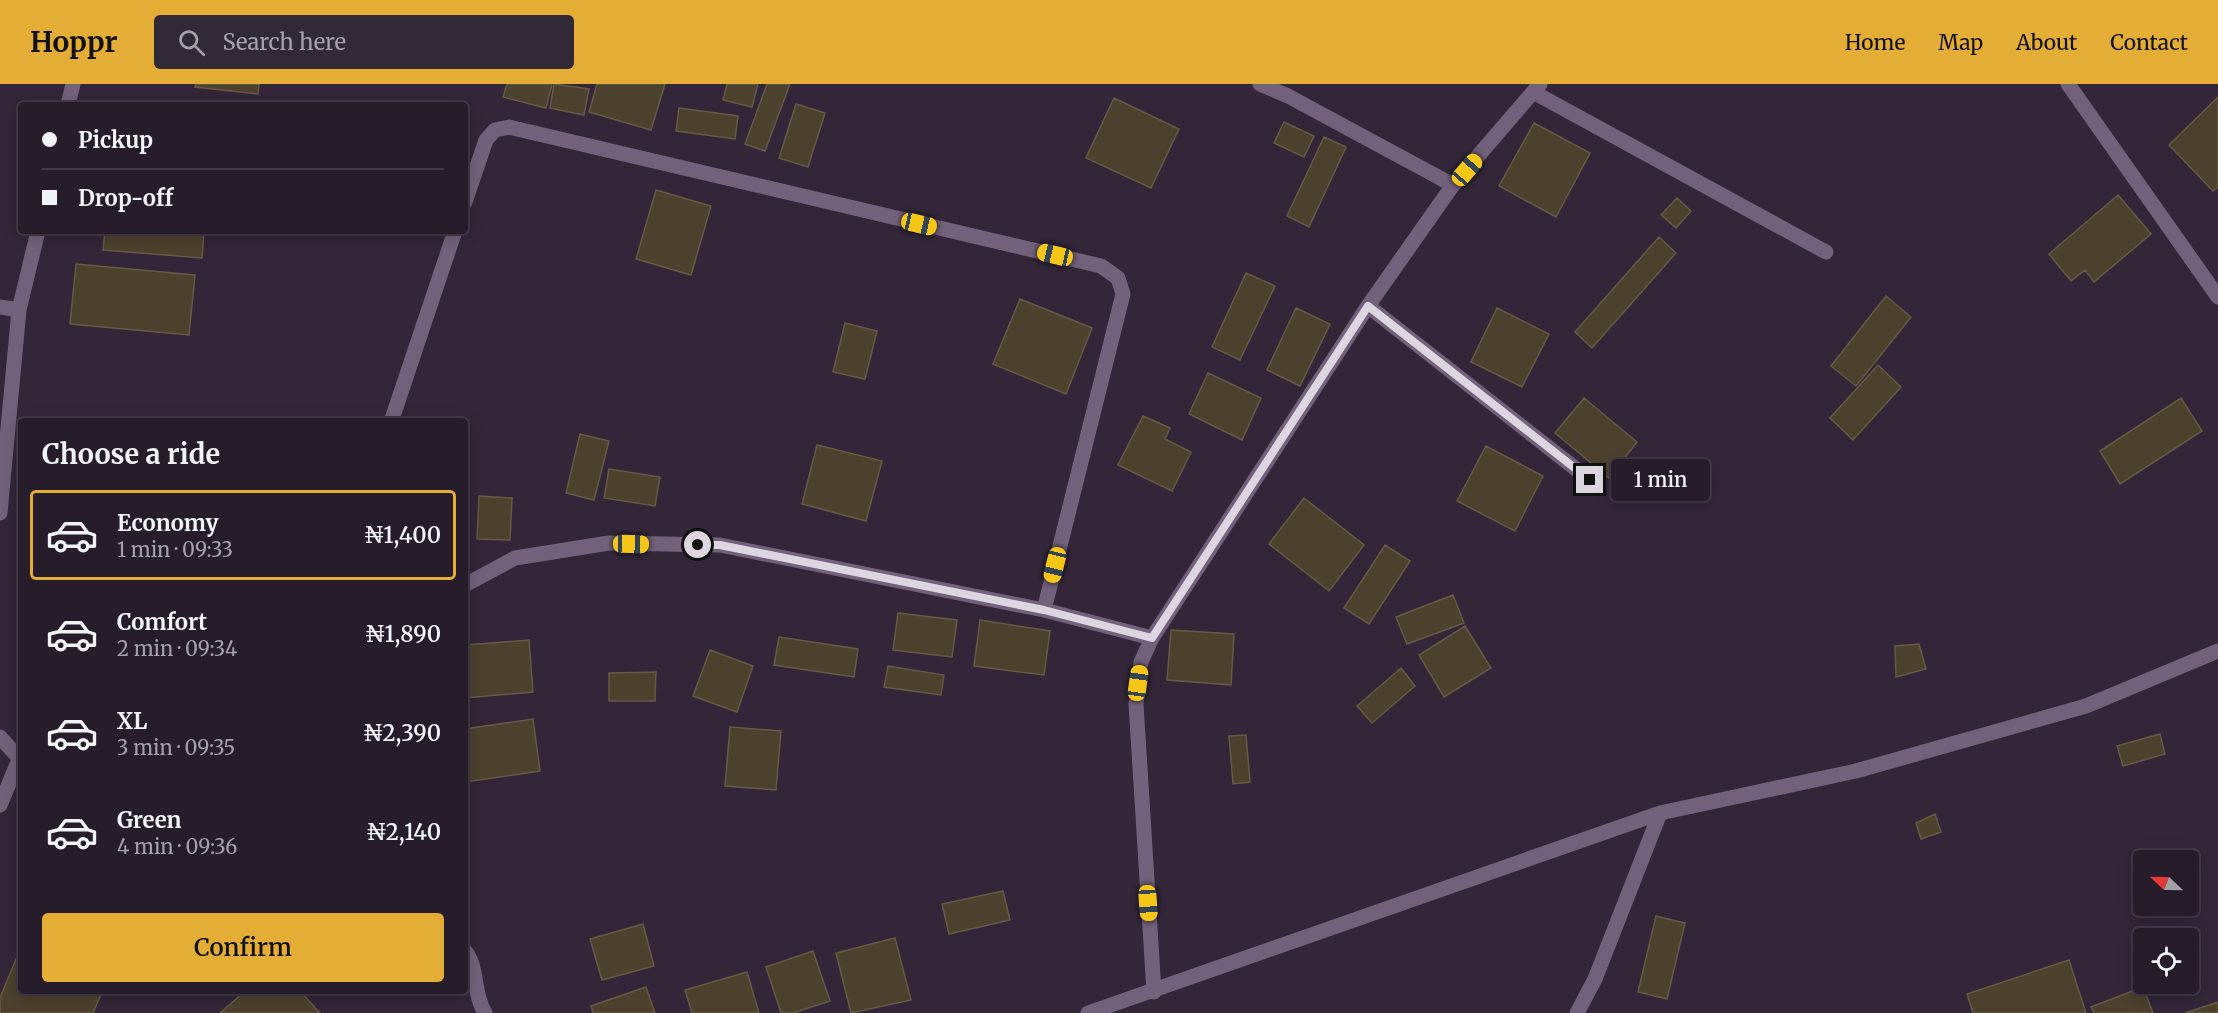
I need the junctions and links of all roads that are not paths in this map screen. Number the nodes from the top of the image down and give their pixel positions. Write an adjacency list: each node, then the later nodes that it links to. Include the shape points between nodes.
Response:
1 (73, 84): 5 (street)
2 (1260, 84): 6 (street)
3 (2068, 84): 11 (street)
4 (1536, 88): 6 (street); 10 (street)
5 (69, 102)
6 (1453, 185): 12 (street)
7 (468, 193): 19 (street, via 486,140 495,130 509,127 1101,266 1118,278 1123,294)
8 (37, 234): 14 (street)
9 (454, 234): 15 (street)
10 (1826, 252)
11 (2218, 297)
12 (1368, 306): 16 (street); 20 (street)
13 (0, 307): 14 (street)
14 (19, 310): 17 (street)
15 (392, 418)
16 (1590, 480)
17 (0, 513)
18 (468, 583): 19 (street, via 515,558 609,543 720,545)
19 (1044, 610): 20 (street)
20 (1152, 638): 28 (street, via 1141,662 1136,704)
21 (2218, 651): 26 (street, via 2086,706 1856,771)
22 (0, 737): 23 (street)
23 (18, 755)
24 (18, 759): 25 (street)
25 (0, 805)
26 (1660, 813): 28 (street); 31 (street, via 1595,979)
27 (468, 954): 29 (street, via 472,959 477,1000)
28 (1154, 992): 30 (street)
29 (485, 1013)
30 (1088, 1013)
31 (1577, 1013)

